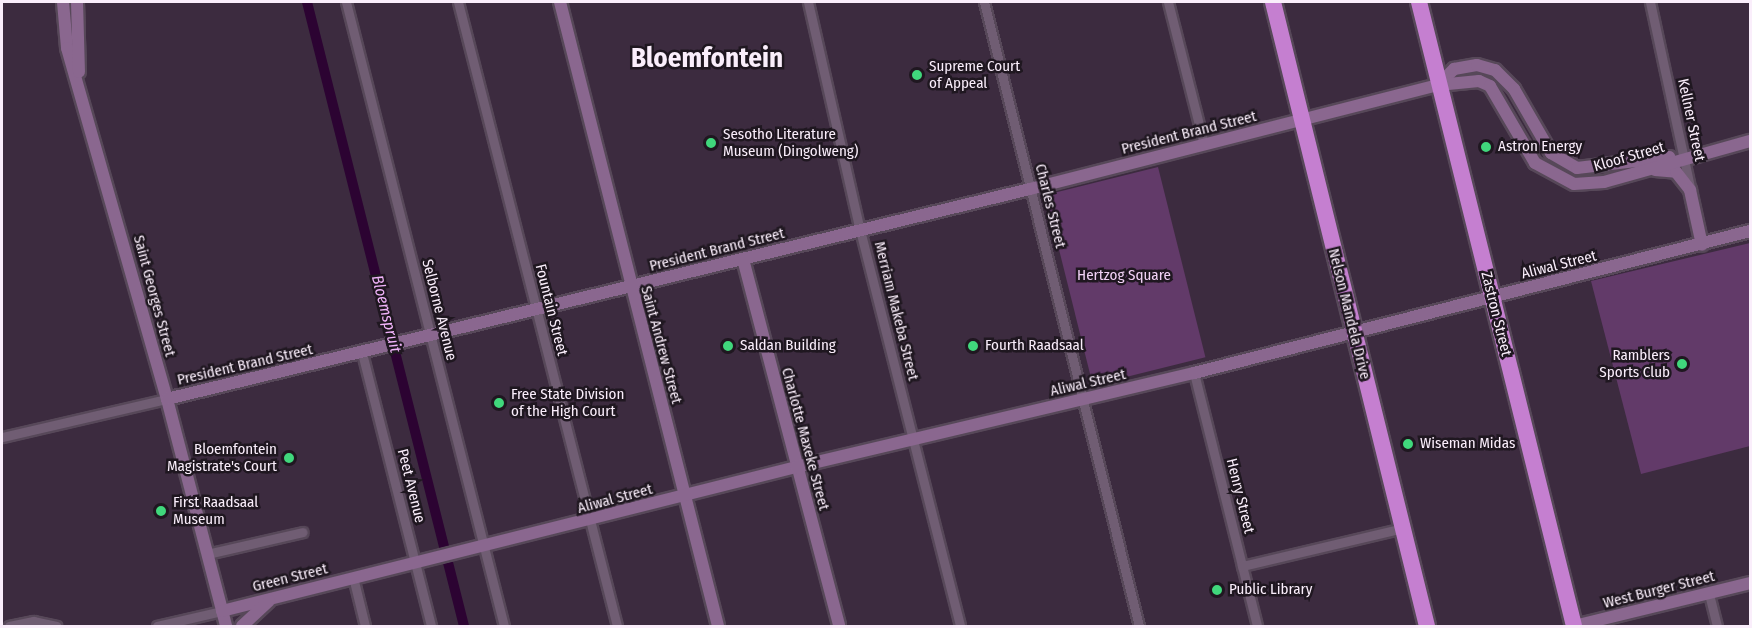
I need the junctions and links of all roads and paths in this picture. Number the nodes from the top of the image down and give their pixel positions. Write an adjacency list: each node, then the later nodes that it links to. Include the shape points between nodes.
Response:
1 (63, 2): 12 (street, Saint Georges Street, via 67,48)
2 (77, 2): 12 (street, Saint Georges Street)
3 (346, 2): 29 (street, Selborne Avenue)
4 (458, 2): 27 (street, Fountain Street)
5 (560, 2): 25 (street, Saint Andrew Street)
6 (808, 2): 21 (street, Merriam Makeba Street)
7 (984, 2): 19 (street, Charles Street)
8 (1168, 2): 16 (street)
9 (1273, 2): 14 (highway, Nelson Mandela Drive)
10 (1419, 2): 13 (highway, Zastron Street)
11 (1650, 2): 17 (street, Kellner Street)
12 (79, 79): 32 (street, Saint Georges Street)
13 (1438, 85): 14 (street, President Brand Street); 17 (street, Kloof Street, via 1454,69 1477,65 1496,70 1514,89 1551,153 1577,168); 18 (street, Kloof Street, via 1479,81 1490,86 1535,163 1562,179 1588,184); 26 (highway, Zastron Street)
14 (1300, 121): 16 (street, President Brand Street); 28 (highway, Nelson Mandela Drive)
15 (1750, 141): 17 (street)
16 (1204, 144): 19 (street, President Brand Street)
17 (1683, 157): 18 (street, Kloof Street); 20 (street, Kellner Street)
18 (1643, 171): 20 (street, via 1676,172)
19 (1030, 189): 21 (street, President Brand Street); 33 (street, Charles Street)
20 (1690, 190): 23 (street, Kellner Street)
21 (860, 230): 24 (street, President Brand Street); 35 (street, Merriam Makeba Street)
22 (1750, 231): 23 (street, Aliwal Street)
23 (1702, 245): 26 (street, Aliwal Street)
24 (743, 259): 25 (street, President Brand Street); 36 (street, Charlotte Maxeke Street)
25 (631, 287): 27 (street, President Brand Street); 37 (street, Saint Andrew Street)
26 (1491, 297): 28 (street, Aliwal Street); 51 (highway, Zastron Street)
27 (536, 310): 29 (street, President Brand Street); 38 (street, Fountain Street)
28 (1354, 330): 31 (street, Aliwal Street); 39 (highway, Nelson Mandela Drive)
29 (425, 338): 30 (street, President Brand Street); 41 (street, Selborne Avenue)
30 (362, 353): 32 (street, President Brand Street); 44 (street, Peet Avenue)
31 (1194, 373): 33 (street, Aliwal Street); 45 (street, Henry Street)
32 (167, 399): 34 (street, President Brand Street); 42 (street, Saint Georges Street)
33 (1081, 400): 35 (street, Aliwal Street); 64 (street, Charles Street)
34 (2, 437)
35 (913, 439): 36 (street, Aliwal Street); 63 (street, Merriam Makeba Street)
36 (796, 467): 37 (street, Aliwal Street); 62 (street, Charlotte Maxeke Street)
37 (685, 496): 38 (street, Aliwal Street); 61 (street, Saint Andrew Street)
38 (591, 521): 41 (street, Aliwal Street); 60 (street, Fountain Street)
39 (1403, 528): 45 (street); 66 (highway, Nelson Mandela Drive)
40 (303, 532): 42 (street)
41 (478, 548): 43 (street, Aliwal Street); 59 (street, Selborne Avenue)
42 (207, 554): 50 (street, Saint Georges Street)
43 (430, 559): 44 (street, Green Street)
44 (415, 563): 46 (street, Green Street); 58 (street, Peet Avenue)
45 (1242, 566): 65 (street, Henry Street)
46 (353, 577): 49 (street, Green Street); 57 (street)
47 (1750, 583): 48 (street, West Burger Street)
48 (1709, 594): 51 (street, West Burger Street); 67 (street)
49 (274, 596): 50 (street, Green Street); 56 (street)
50 (222, 611): 54 (street, Green Street); 55 (street, Saint Georges Street)
51 (1574, 626)
52 (9, 627): 53 (street, via 33,621)
53 (56, 627)
54 (157, 627)
55 (226, 627)
56 (242, 627)
57 (365, 627)
58 (431, 627)
59 (504, 627)
60 (617, 627)
61 (718, 627)
62 (839, 627)
63 (960, 627)
64 (1138, 627)
65 (1257, 627)
66 (1427, 627)
67 (1717, 627)

